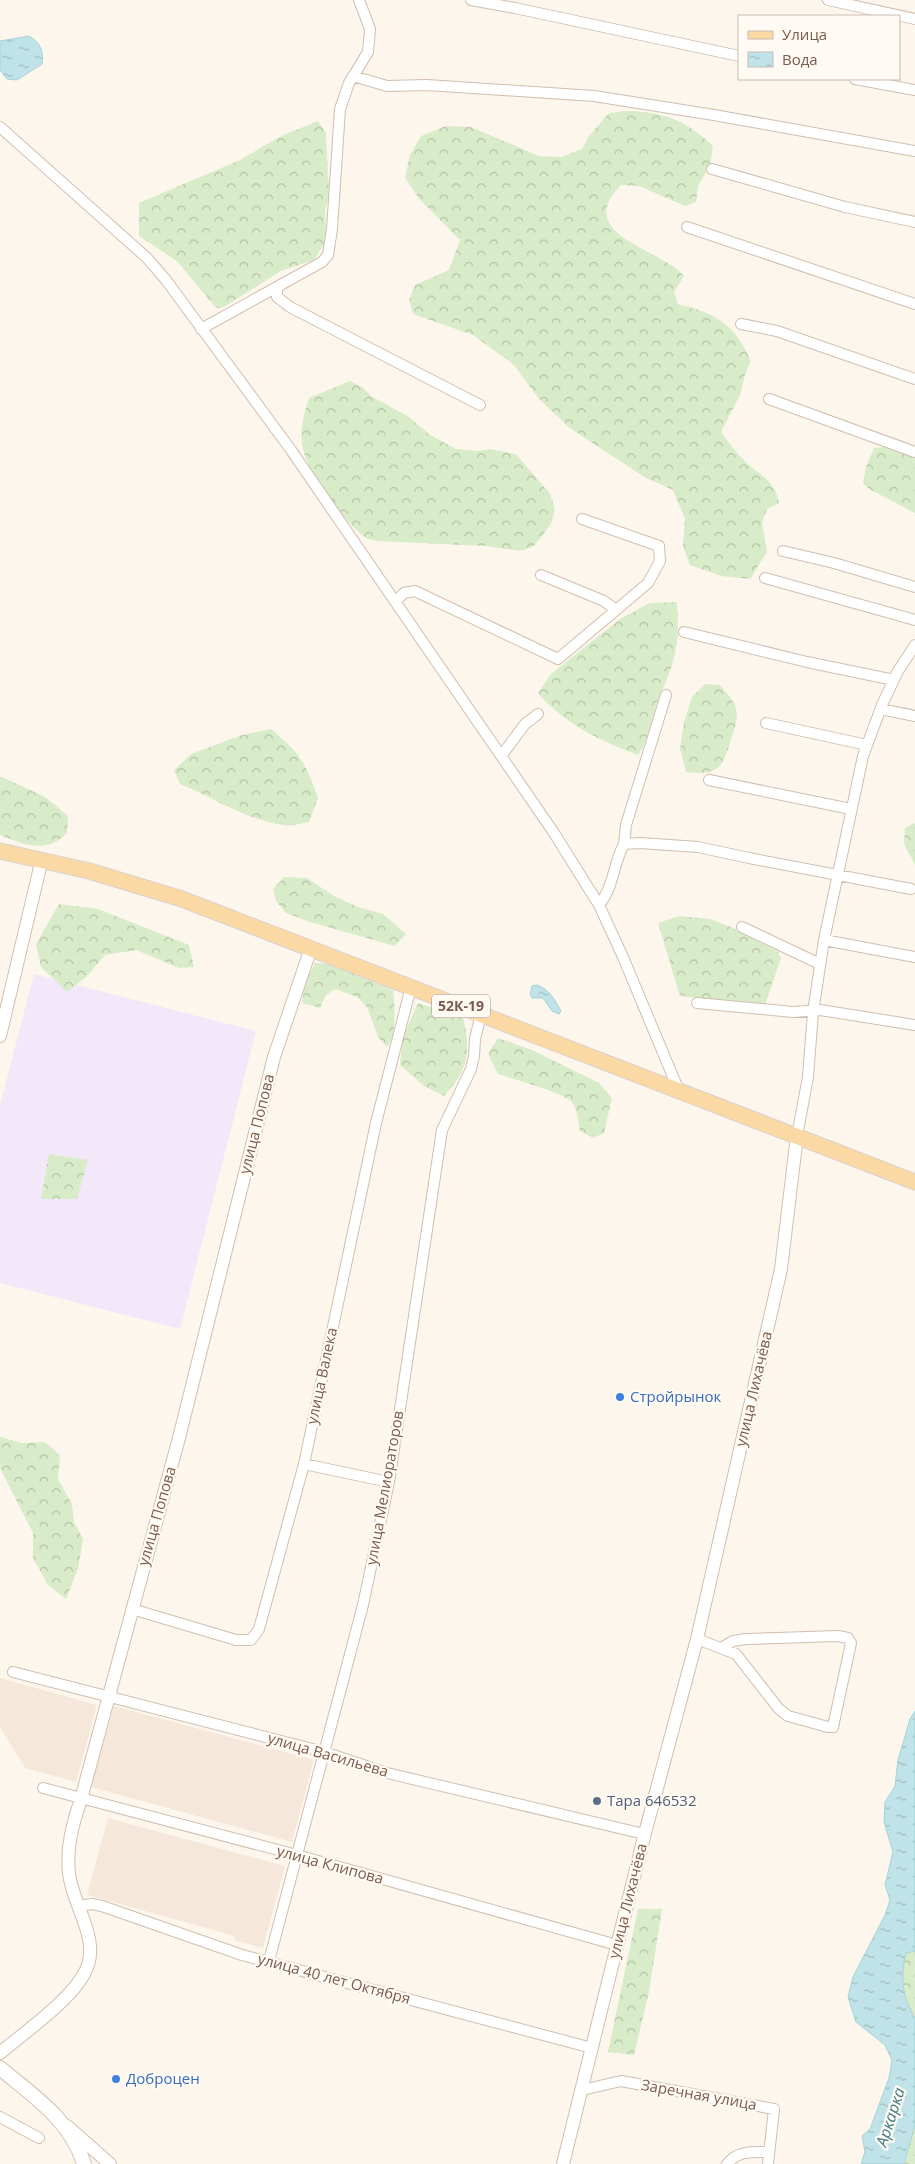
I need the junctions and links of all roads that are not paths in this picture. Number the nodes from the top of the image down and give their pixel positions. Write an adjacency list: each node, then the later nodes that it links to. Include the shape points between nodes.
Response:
1 (359, 0): 8 (street, via 370,29 369,44 368,52)
2 (471, 0): 7 (street)
3 (828, 0): 4 (street)
4 (897, 15)
5 (900, 16): 6 (street)
6 (915, 19)
7 (738, 56)
8 (353, 76): 12 (street, via 387,86 427,85 594,96); 16 (street, via 340,109 328,255 322,262)
9 (860, 80): 10 (street)
10 (915, 90)
11 (0, 127): 19 (street, via 147,258)
12 (915, 151)
13 (712, 169): 14 (street, via 844,207)
14 (915, 222)
15 (687, 227): 17 (street)
16 (277, 287): 19 (street); 22 (street, via 277,297 290,307)
17 (915, 304)
18 (741, 324): 20 (street, via 777,331)
19 (200, 329): 29 (street, via 291,450)
20 (915, 379)
21 (769, 399): 23 (street)
22 (480, 405)
23 (915, 452)
24 (582, 519): 30 (street, via 659,546 660,561 648,583)
25 (782, 551): 28 (street)
26 (541, 575): 30 (street, via 604,601)
27 (765, 578): 31 (street)
28 (915, 587)
29 (396, 601): 30 (street, via 404,593 415,591 558,659); 41 (street)
30 (616, 610)
31 (915, 620)
32 (684, 632): 34 (street)
33 (915, 645): 34 (street)
34 (894, 680): 36 (street)
35 (666, 695): 44 (street, via 626,825)
36 (880, 708): 38 (street); 40 (street)
37 (538, 714): 41 (street, via 525,724)
38 (915, 716)
39 (766, 723): 40 (street)
40 (867, 745): 43 (street)
41 (502, 755): 49 (street)
42 (709, 780): 43 (street)
43 (851, 809): 47 (street)
44 (624, 844): 47 (street, via 698,846); 49 (street, via 607,895)
45 (0, 851): 46 (main road, 52К-19)
46 (42, 859): 52 (main road, 52К-19, via 173,896); 60 (street)
47 (836, 876): 48 (street); 51 (street)
48 (911, 889)
49 (599, 905): 61 (street)
50 (742, 927): 54 (street)
51 (824, 940): 53 (street); 54 (street)
52 (311, 948): 55 (main road, 52К-19); 66 (street, улица Попова, via 274,1057 179,1438)
53 (915, 957)
54 (820, 964): 57 (street)
55 (411, 987): 58 (main road, 52К-19); 64 (street, улица Валека, via 376,1123)
56 (697, 1003): 57 (street)
57 (813, 1012): 59 (street, via 820,1010); 62 (street, via 808,1078)
58 (481, 1014): 61 (main road, 52К-19); 65 (street, улица Мелиораторов, via 471,1070 442,1130)
59 (915, 1025)
60 (0, 1036)
61 (679, 1091): 62 (main road, 52К-19)
62 (797, 1136): 63 (main road, 52К-19); 67 (street, улица Лихачёва, via 781,1269)
63 (915, 1182)
64 (304, 1464): 65 (street); 66 (street, улица Валека, via 259,1629 251,1640 236,1640)
65 (389, 1482): 71 (street, улица Мелиораторов, via 363,1605)
66 (132, 1609): 70 (street, улица Попова)
67 (697, 1639): 68 (street); 74 (street, улица Лихачёва)
68 (723, 1647): 68 (street, via 736,1654 788,1716 833,1726 851,1643 848,1638 746,1639)
69 (13, 1672): 70 (street, улица Васильева)
70 (109, 1696): 71 (street, улица Васильева); 73 (street, улица Попова)
71 (324, 1752): 74 (street, улица Васильева, via 387,1772); 75 (street, улица Мелиораторов)
72 (43, 1788): 73 (street, улица Клипова)
73 (81, 1799): 75 (street, улица Клипова); 76 (street, улица Попова, via 69,1844 69,1874)
74 (644, 1834): 77 (street, улица Лихачёва)
75 (297, 1855): 77 (street, улица Клипова); 78 (street, улица Мелиораторов)
76 (78, 1906): 78 (street, улица 40 лет Октября, via 102,1906); 80 (street, улица Попова, via 91,1949 85,1972 61,2001)
77 (617, 1945): 79 (street, улица Лихачёва)
78 (268, 1961): 79 (street, улица 40 лет Октября)
79 (592, 2048): 82 (street, улица Лихачёва)
80 (0, 2052)
81 (0, 2068): 84 (main road)
82 (582, 2090): 86 (street, Заречная улица, via 621,2081 774,2108); 89 (street, улица Лихачёва)
83 (0, 2118): 85 (street)
84 (60, 2119): 87 (main road); 88 (street)
85 (39, 2138)
86 (769, 2152): 90 (street, via 741,2153); 91 (street, Заречная улица)
87 (84, 2164)
88 (110, 2164)
89 (563, 2164)
90 (727, 2164)
91 (768, 2164)

